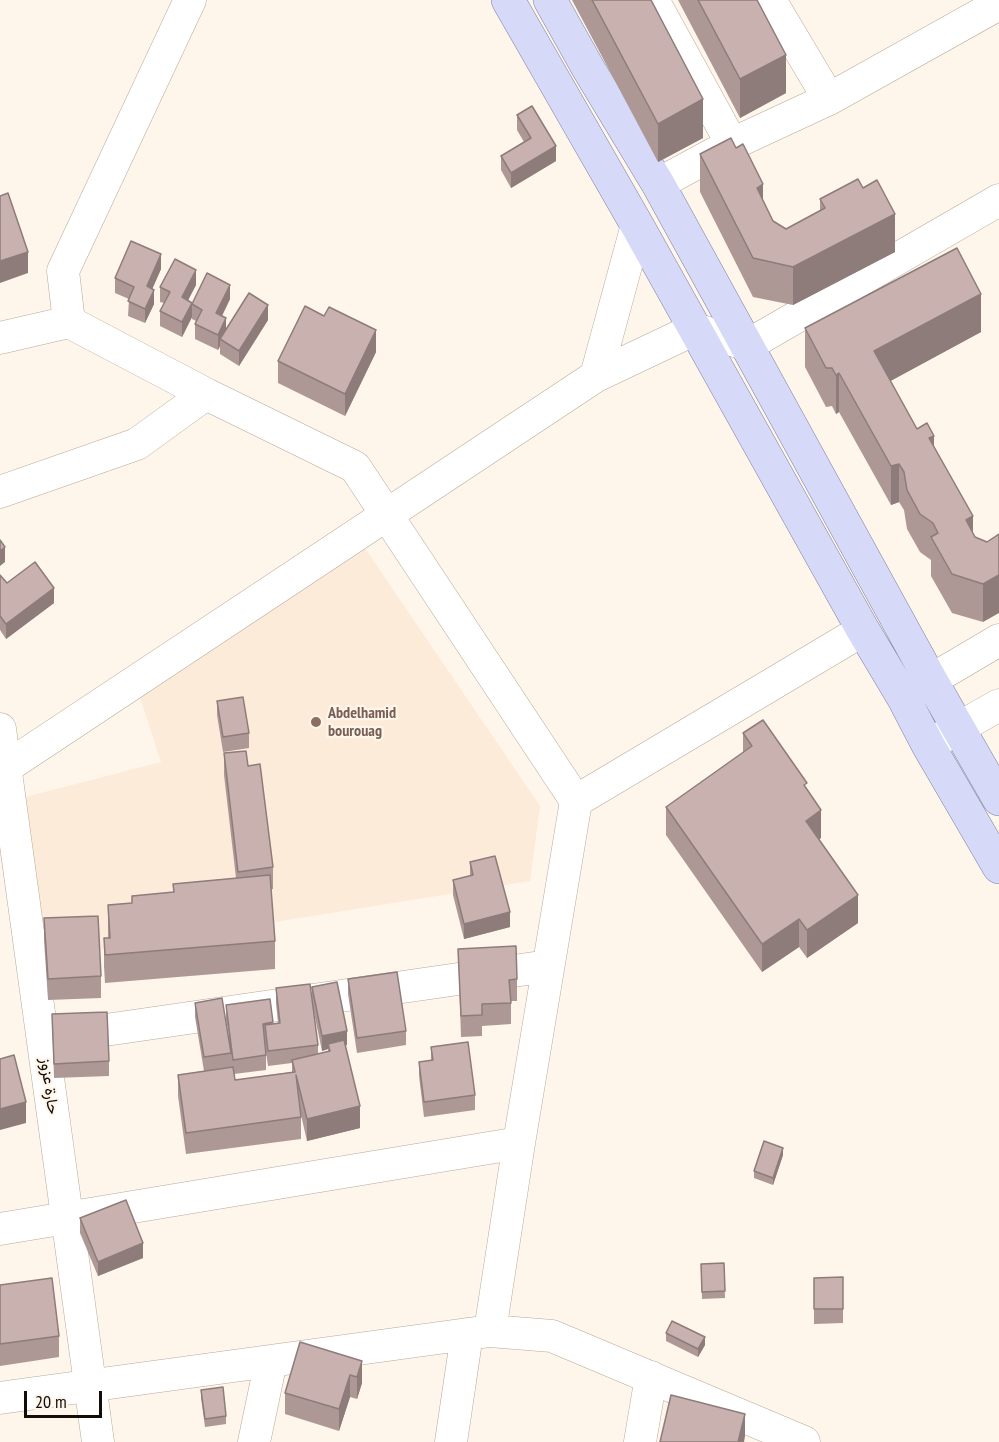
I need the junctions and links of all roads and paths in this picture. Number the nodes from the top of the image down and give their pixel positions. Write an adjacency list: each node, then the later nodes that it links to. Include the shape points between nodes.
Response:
1 (190, 0): 12 (street, via 63,271)
2 (508, 0): 11 (main road)
3 (550, 0): 9 (main road)
4 (653, 0): 8 (street)
5 (770, 0): 7 (street)
6 (999, 4): 7 (street)
7 (829, 99): 8 (street)
8 (732, 144): 9 (street)
9 (658, 184): 15 (main road)
10 (999, 200): 15 (street)
11 (637, 225): 13 (main road); 16 (street)
12 (69, 321): 14 (street); 17 (street)
13 (695, 329): 15 (street); 16 (street); 20 (main road)
14 (0, 338)
15 (748, 345): 22 (main road)
16 (596, 376): 19 (street)
17 (206, 394): 18 (street, via 137,444); 19 (street, via 355,467)
18 (0, 492)
19 (386, 515): 28 (street); 30 (street)
20 (862, 630): 23 (main road); 30 (street)
21 (999, 640): 22 (street)
22 (930, 679): 23 (street); 26 (main road)
23 (903, 697): 27 (main road)
24 (999, 705): 26 (street)
25 (0, 729): 28 (street, حارة عزوز)
26 (959, 729): 27 (street); 29 (main road)
27 (928, 745): 31 (main road)
28 (3, 769): 33 (street, حارة عزوز)
29 (999, 799)
30 (576, 801): 32 (street)
31 (999, 867)
32 (548, 966): 33 (street); 34 (street)
33 (42, 1039): 35 (street, حارة عزوز)
34 (519, 1143): 35 (street); 37 (street)
35 (67, 1218): 36 (street); 40 (street, حارة عزوز)
36 (0, 1229)
37 (479, 1333): 38 (street); 39 (street, via 552,1336); 44 (street)
38 (271, 1361): 40 (street); 43 (street)
39 (651, 1377): 45 (street); 46 (street)
40 (90, 1386): 41 (street); 42 (street, حارة عزوز)
41 (0, 1398)
42 (98, 1442)
43 (254, 1442)
44 (451, 1442)
45 (640, 1442)
46 (804, 1442)

